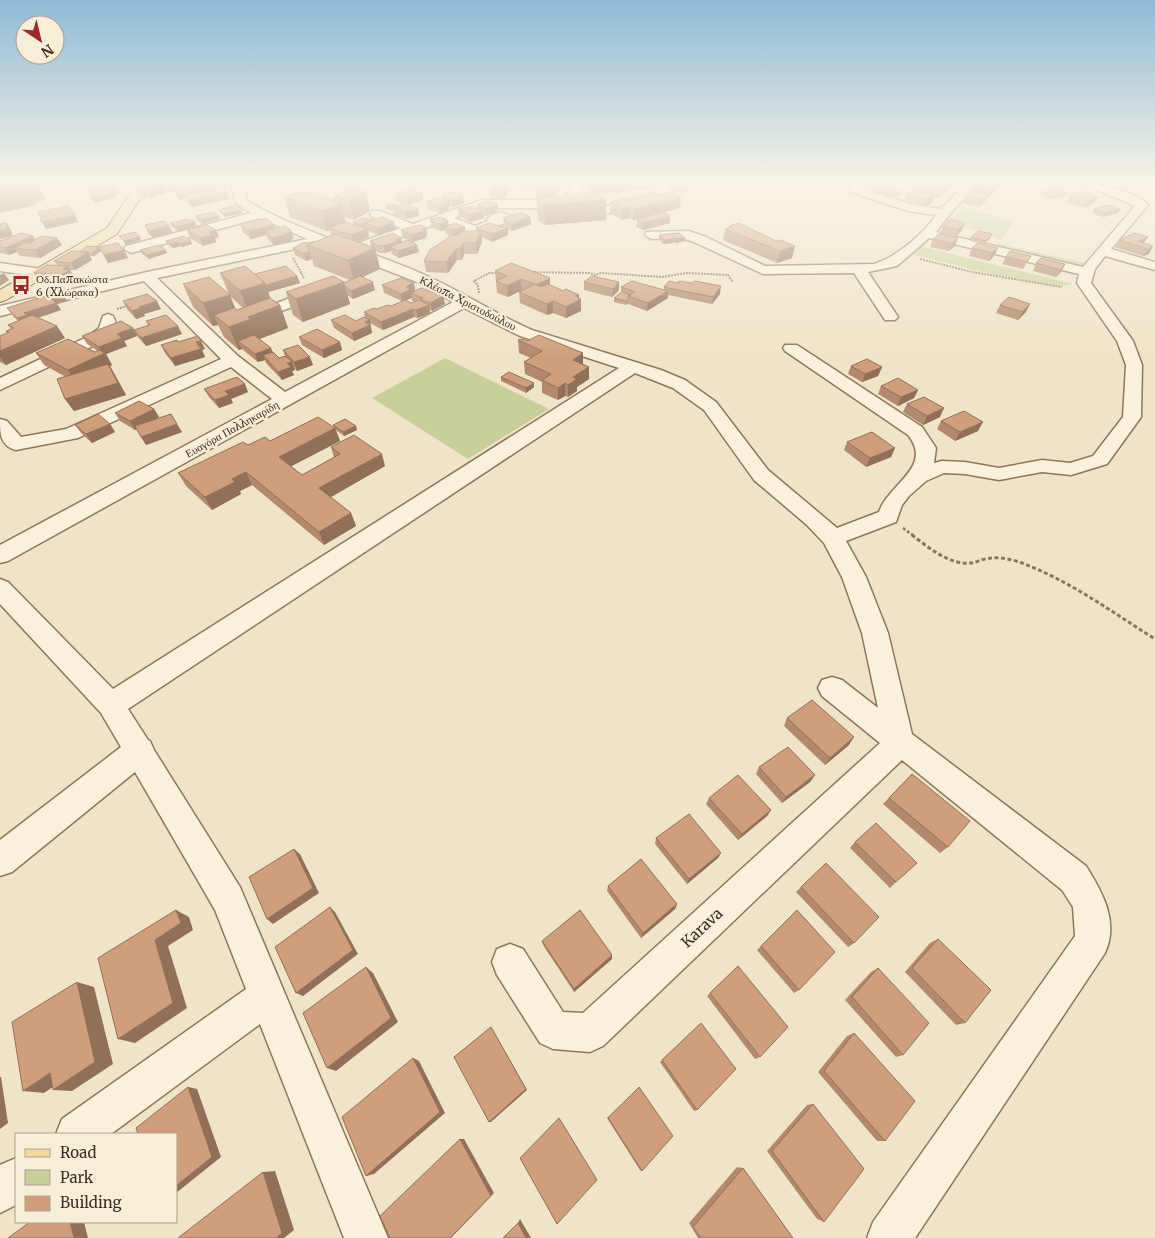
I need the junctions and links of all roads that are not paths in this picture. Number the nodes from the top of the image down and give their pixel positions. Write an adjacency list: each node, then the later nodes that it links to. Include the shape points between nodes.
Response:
1 (95, 241): 17 (main road)
2 (164, 241): 10 (street)
3 (317, 241): 18 (street)
4 (322, 241): 11 (street, Κλέοπα Χριστοδούλου)
5 (379, 241): 11 (street)
6 (703, 241): 15 (street, via 763,270)
7 (919, 241): 15 (street, via 892,263)
8 (956, 241): 16 (street)
9 (1111, 241): 12 (street)
10 (131, 249)
11 (348, 251): 21 (street, Κλέοπα Χριστοδούλου, via 406,272)
12 (1102, 251): 13 (street); 16 (street)
13 (1155, 266)
14 (0, 267): 17 (street)
15 (859, 269): 23 (street)
16 (1087, 272): 32 (street, via 1084,283 1124,341 1134,366 1132,417 1100,460 1071,469 1042,466 999,474 942,467)
17 (41, 273): 20 (main road)
18 (148, 276): 22 (street); 25 (street)
19 (311, 289): 25 (street, via 290,303)
20 (0, 297)
21 (464, 302): 28 (street, Κλέοπα Χριστοδούλου, via 526,333); 30 (street, Ευαγόρα Παλληκαρίδη)
22 (0, 311)
23 (890, 317)
24 (108, 319): 29 (street, via 106,330 95,339)
25 (205, 334): 27 (street)
26 (791, 348): 32 (street, via 915,431 926,444 928,453)
27 (232, 360): 30 (street); 31 (street, via 71,434 16,444)
28 (633, 367): 33 (street, Κλέοπα Χριστοδούλου, via 679,384 710,406 760,475); 37 (street)
29 (0, 385)
30 (285, 400): 34 (street, Ευαγόρα Παλληκαρίδη)
31 (0, 424)
32 (920, 476): 33 (street, via 902,491 892,504 888,517)
33 (833, 538): 38 (street, Κλέοπα Χριστοδούλου, via 854,577 875,633)
34 (0, 555)
35 (0, 588): 37 (street)
36 (832, 688): 38 (street)
37 (111, 705): 39 (street)
38 (900, 743): 41 (street, Karava, via 590,1033 553,1030); 47 (street, via 1074,878 1090,903 1093,941)
39 (140, 750): 40 (street); 42 (street, via 228,899)
40 (0, 860)
41 (510, 962)
42 (267, 996): 43 (street); 46 (street)
43 (79, 1133)
44 (15, 1180): 45 (street)
45 (0, 1191)
46 (366, 1238)
47 (889, 1238)

